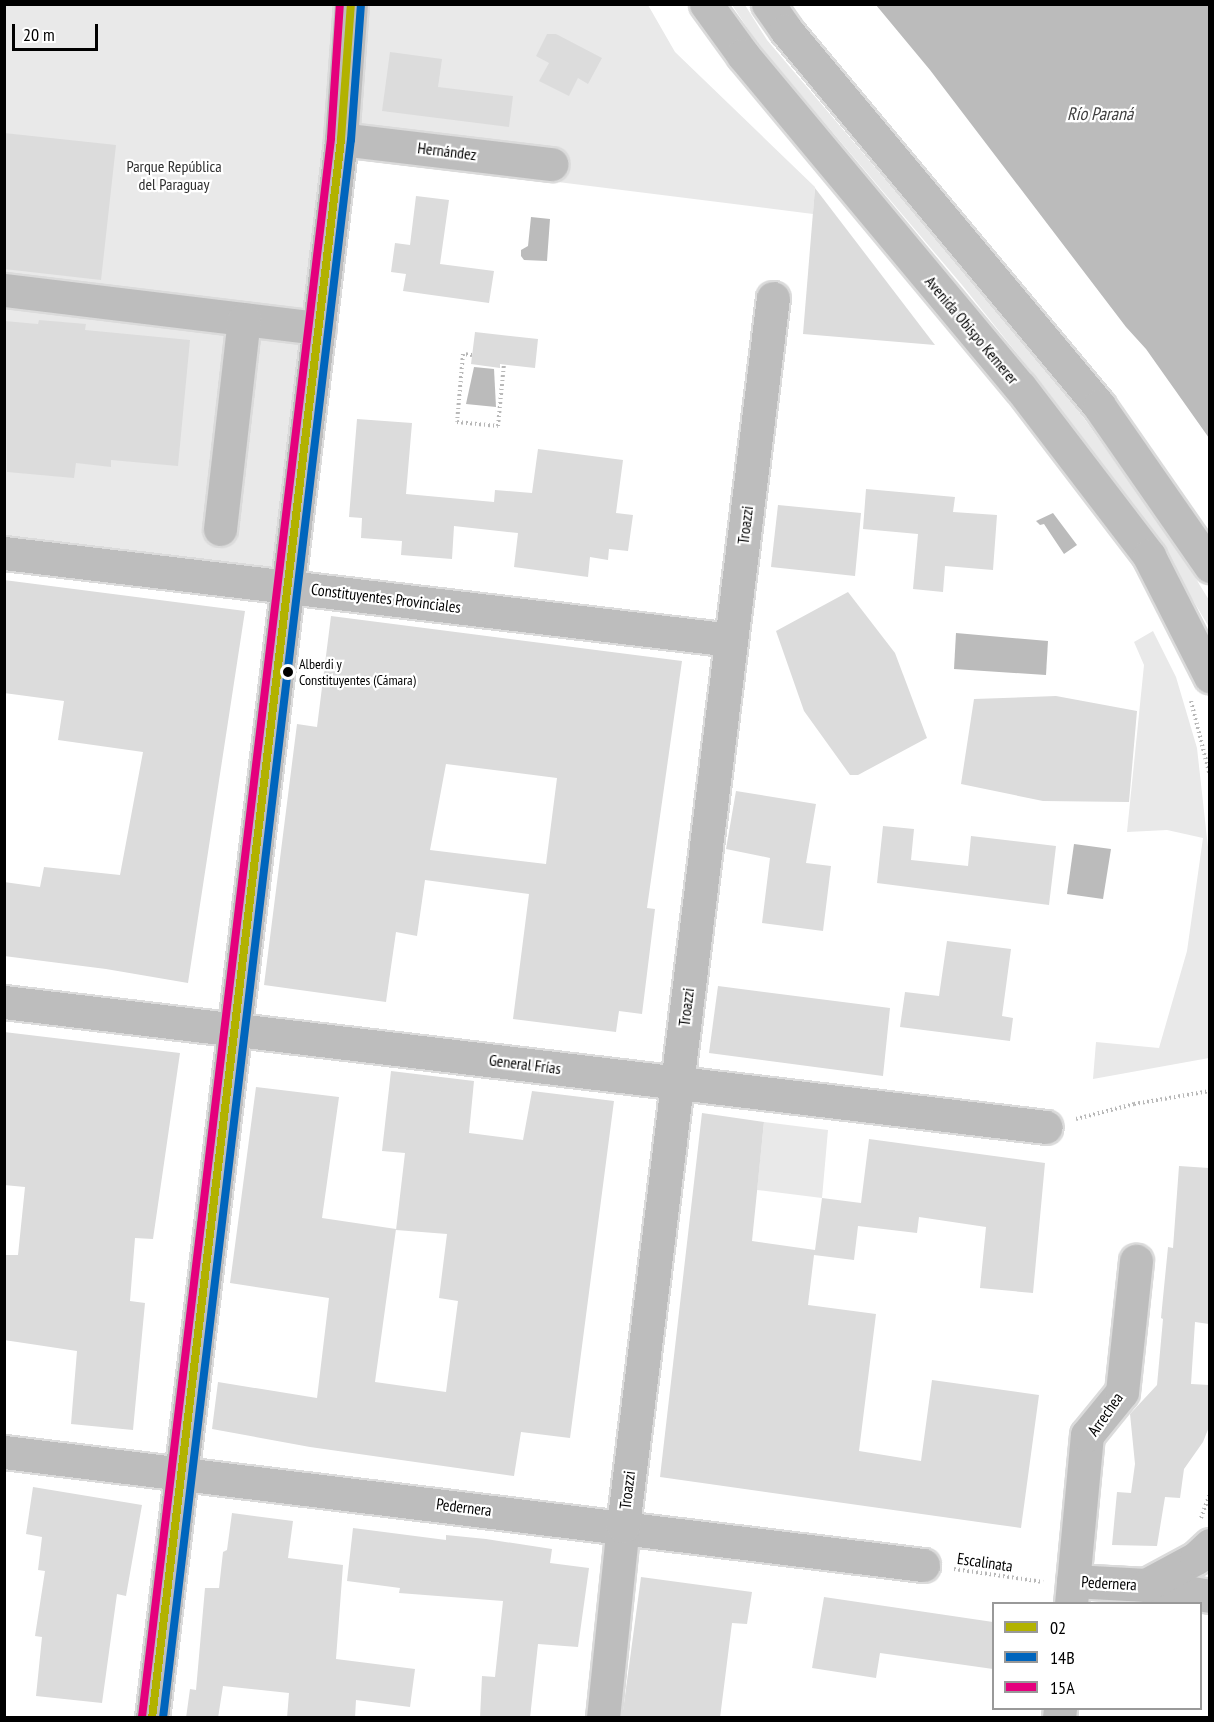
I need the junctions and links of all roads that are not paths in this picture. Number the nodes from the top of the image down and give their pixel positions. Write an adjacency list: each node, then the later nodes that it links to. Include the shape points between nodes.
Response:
1 (351, 4): 4 (street)
2 (706, 4): 15 (street, Avenida Obispo Kemerer, via 743,55 1020,387 1149,556)
3 (768, 4): 12 (street, via 1099,406)
4 (341, 139): 5 (street, Hernández); 9 (street)
5 (552, 164)
6 (4, 290): 8 (street)
7 (772, 298): 14 (street, Troazzi)
8 (244, 319): 9 (street); 10 (street)
9 (319, 328): 13 (street)
10 (220, 529)
11 (4, 553): 13 (street, Constituyentes Provinciales)
12 (1209, 566)
13 (288, 586): 14 (street, Constituyentes Provinciales); 17 (street)
14 (731, 640): 18 (street, Troazzi)
15 (1209, 676)
16 (4, 1002): 17 (street, General Frías)
17 (235, 1029): 18 (street, General Frías); 22 (street)
18 (677, 1082): 19 (street, General Frías); 23 (street, Troazzi)
19 (1046, 1127)
20 (1136, 1261): 27 (street, Arrechea, via 1122,1392 1087,1435)
21 (4, 1452): 22 (street, Pedernera)
22 (182, 1473): 23 (street, Pedernera); 29 (street)
23 (623, 1526): 25 (street, Pedernera); 30 (street, Troazzi)
24 (1209, 1545): 26 (street, Pedernera, via 1196,1558)
25 (923, 1565)
26 (1146, 1585): 27 (street, Pedernera); 28 (street, Pedernera)
27 (1062, 1589)
28 (1209, 1596)
29 (152, 1718)
30 (603, 1718)

